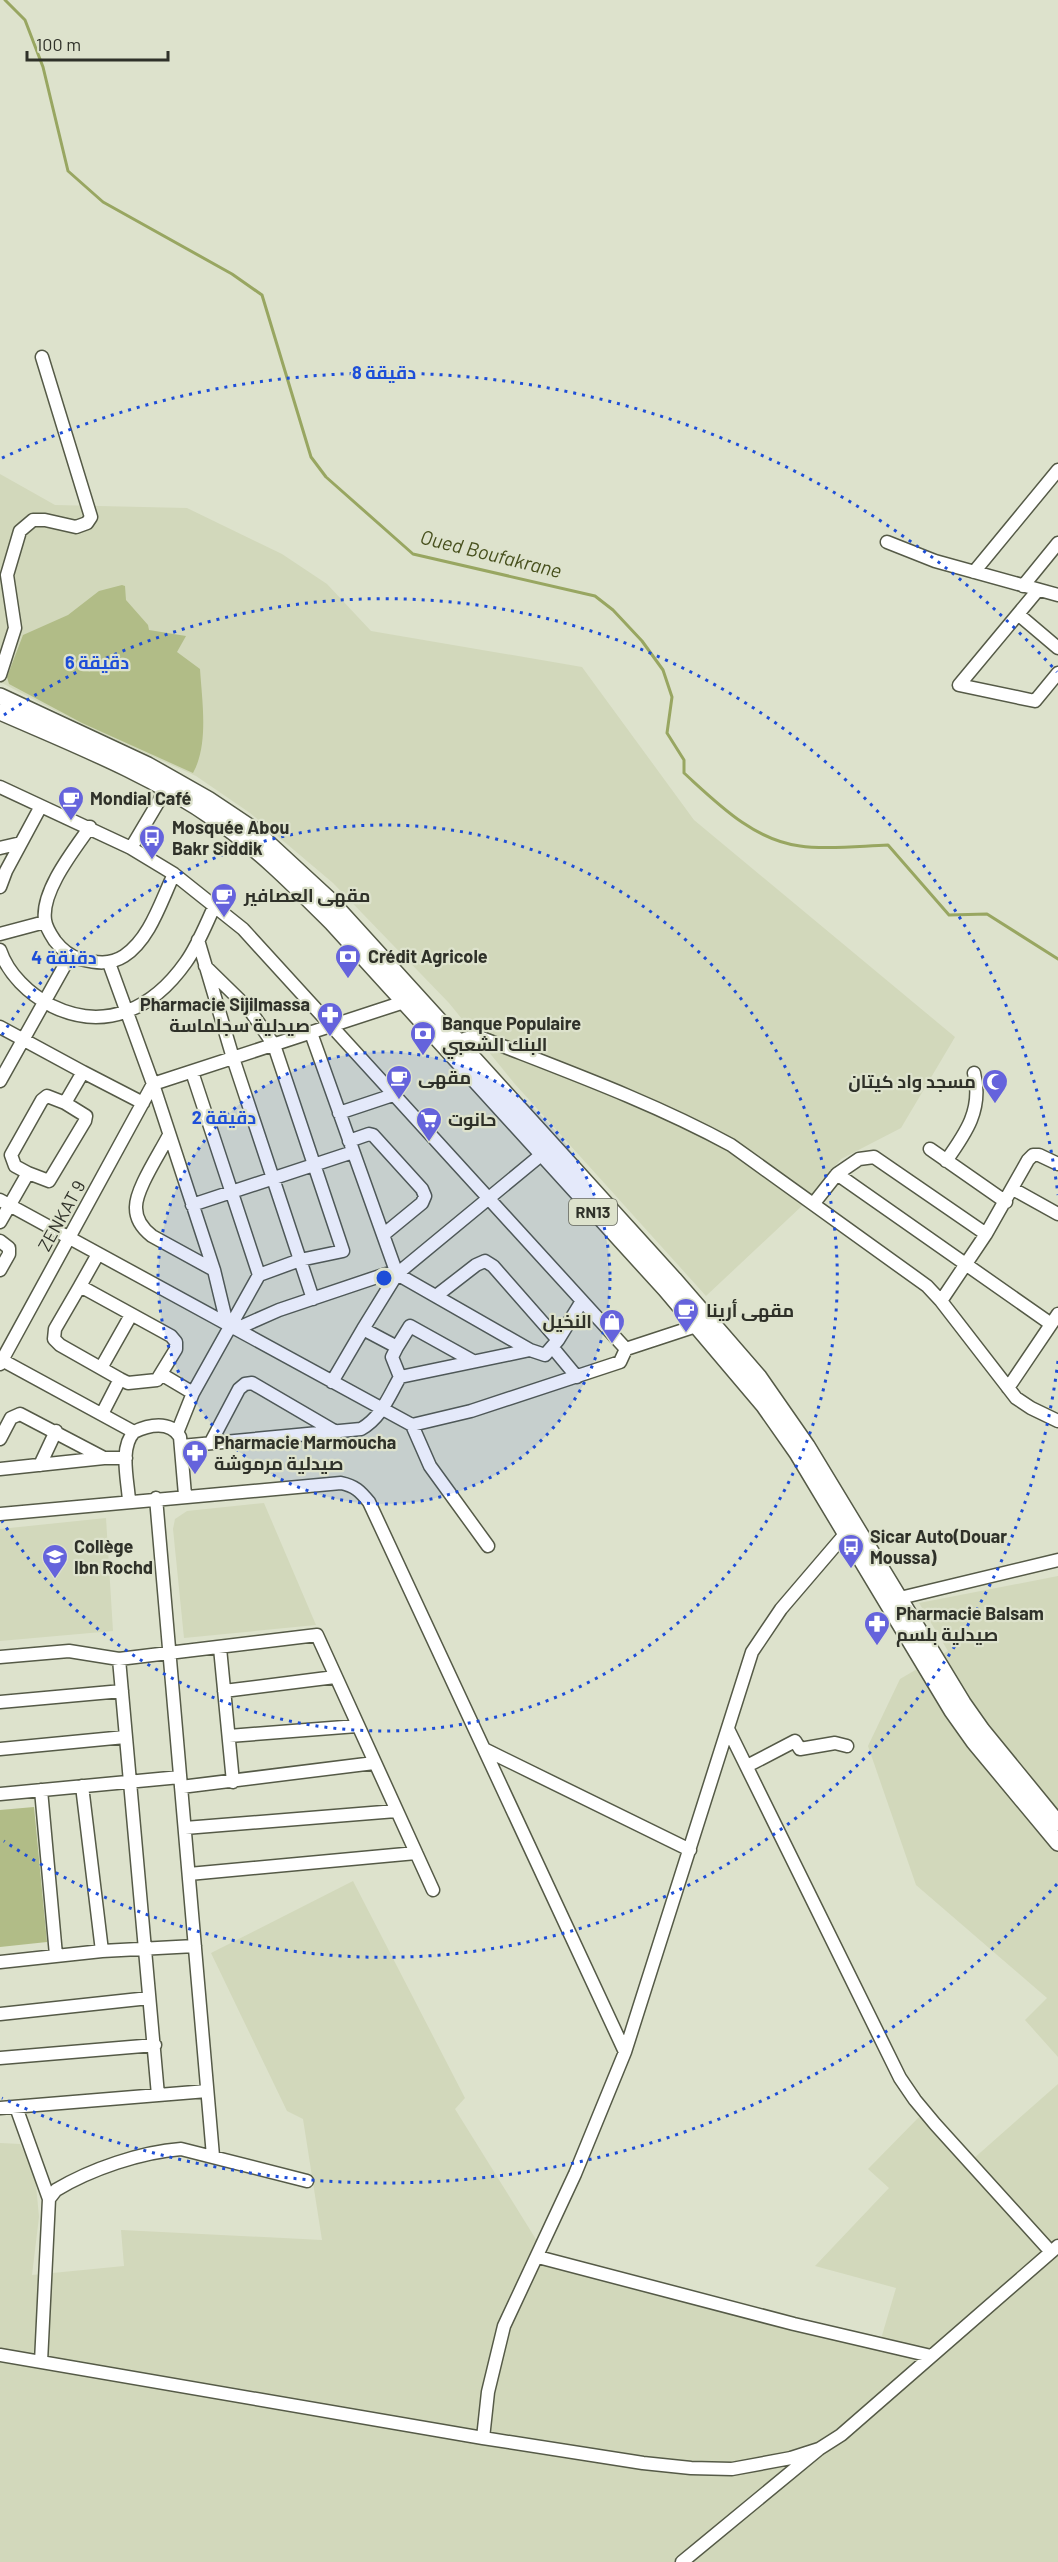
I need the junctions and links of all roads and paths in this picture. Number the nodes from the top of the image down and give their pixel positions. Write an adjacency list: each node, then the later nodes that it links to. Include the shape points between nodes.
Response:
1 (42, 357): 12 (street, via 91,517 76,527 33,520 20,531 7,575 15,628)
2 (1058, 470): 5 (street)
3 (887, 542): 5 (street)
4 (1056, 549): 6 (street)
5 (974, 572): 6 (street)
6 (1023, 586): 7 (street)
7 (1038, 590): 8 (street); 9 (street)
8 (1058, 595)
9 (1019, 615): 10 (street); 11 (street, via 959,685 1035,701)
10 (1058, 648)
11 (1058, 673)
12 (0, 675)
13 (0, 696): 39 (main road, RN13, via 148,765 253,830 329,899)
14 (0, 712): 16 (main road, RN13)
15 (0, 787): 17 (street)
16 (166, 789): 21 (street); 33 (main road, RN13, via 216,820 284,875)
17 (42, 806): 18 (street); 19 (street)
18 (90, 827): 21 (street); 25 (street, via 51,890)
19 (21, 843): 20 (street); 23 (street)
20 (0, 848)
21 (131, 848): 22 (street)
22 (174, 874): 24 (street); 30 (street, via 137,944)
23 (0, 887)
24 (215, 905): 27 (street); 35 (street, via 243,929)
25 (45, 922): 26 (street); 29 (street, via 58,945)
26 (0, 934)
27 (198, 940): 31 (street); 34 (street, via 160,992)
28 (0, 950): 32 (street, via 10,971)
29 (70, 956): 30 (street); 32 (street)
30 (109, 963): 34 (street)
31 (205, 966): 40 (street, via 249,1008); 41 (street)
32 (44, 1002): 34 (street, via 84,1017); 38 (street)
33 (404, 1002): 35 (street); 54 (main road, RN13)
34 (127, 1012): 46 (street)
35 (333, 1026): 37 (street); 47 (street)
36 (0, 1027): 38 (street)
37 (311, 1033): 40 (street); 50 (street)
38 (23, 1039): 42 (street); 45 (street)
39 (458, 1041): 66 (street, via 482,1038 701,1129); 127 (main road, RN13, via 759,1377 802,1438)
40 (274, 1045): 41 (street); 57 (street)
41 (233, 1058): 43 (street); 60 (street)
42 (83, 1072): 48 (street); 49 (street)
43 (192, 1072): 46 (street); 62 (street)
44 (974, 1073): 55 (street, via 975,1111 968,1130)
45 (0, 1081)
46 (153, 1084): 49 (street, ZENKAT 9); 51 (street)
47 (396, 1094): 50 (street); 63 (street)
48 (65, 1103): 58 (street, via 47,1096 42,1100 12,1155 15,1166); 58 (street, via 83,1113 85,1120 48,1181)
49 (143, 1103): 72 (street, ZENKAT 9)
50 (339, 1113): 52 (street)
51 (169, 1135): 67 (street); 78 (street, via 138,1195 137,1217 152,1236)
52 (351, 1147): 57 (street); 71 (street); 71 (street, via 373,1135 425,1196 422,1203)
53 (930, 1149): 55 (street)
54 (541, 1155): 63 (street); 88 (main road, RN13)
55 (946, 1161): 64 (street)
56 (1058, 1164): 61 (street, via 1033,1155)
57 (315, 1165): 60 (street); 75 (street, via 343,1251)
58 (28, 1173): 65 (street)
59 (837, 1174): 66 (street); 70 (street, via 859,1159 874,1157); 76 (street)
60 (273, 1179): 62 (street); 75 (street)
61 (1013, 1189): 64 (street); 68 (street)
62 (232, 1192): 67 (street); 80 (street)
63 (490, 1199): 79 (street); 84 (street)
64 (1006, 1202): 70 (street)
65 (5, 1203): 69 (street); 72 (street)
66 (814, 1203): 85 (street, via 908,1271)
67 (192, 1205): 78 (street)
68 (1058, 1215)
69 (0, 1222)
70 (986, 1234): 76 (street)
71 (383, 1235): 79 (street)
72 (70, 1239): 74 (street); 95 (street, ZENKAT 9)
73 (0, 1241): 77 (street, via 9,1248)
74 (98, 1254): 81 (street); 89 (street)
75 (300, 1260): 80 (street); 83 (street)
76 (965, 1266): 85 (street); 87 (street)
77 (0, 1270)
78 (214, 1270): 89 (street)
79 (397, 1274): 82 (street); 83 (street, via 386,1274); 90 (street)
80 (259, 1275): 89 (street)
81 (80, 1286): 86 (street); 97 (street, via 55,1329 54,1339)
82 (436, 1296): 91 (street, via 485,1261); 94 (street)
83 (313, 1299): 89 (street)
84 (582, 1300): 91 (street); 93 (street)
85 (941, 1300): 103 (street)
86 (131, 1315): 97 (street); 100 (street, via 176,1342)
87 (1055, 1319): 103 (street)
88 (696, 1326): 93 (street); 124 (main road, RN13, via 775,1421)
89 (231, 1327): 102 (street); 104 (street)
90 (363, 1329): 92 (street); 102 (street)
91 (556, 1344): 94 (street, via 545,1355); 99 (street)
92 (397, 1347): 96 (street, via 410,1326); 98 (street, via 392,1357)
93 (626, 1349): 99 (street, via 620,1362)
94 (530, 1350): 96 (street)
95 (1, 1361): 106 (street)
96 (473, 1361): 98 (street)
97 (100, 1368): 101 (street)
98 (400, 1377): 105 (street)
99 (577, 1377): 108 (street, via 471,1411)
100 (163, 1378): 101 (street); 104 (street)
101 (122, 1382): 106 (street)
102 (332, 1382): 105 (street)
103 (1008, 1388): 107 (street, via 1031,1408)
104 (193, 1393): 112 (street)
105 (382, 1409): 108 (street); 111 (street, via 372,1423 361,1429)
106 (102, 1414): 110 (street)
107 (1058, 1421)
108 (412, 1425): 125 (street, via 430,1466)
109 (56, 1431): 113 (street, via 17,1414); 116 (street); 118 (street)
110 (134, 1432): 112 (street, via 155,1425); 117 (street, via 128,1441)
111 (336, 1432): 114 (street); 114 (street, via 252,1383 239,1389)
112 (177, 1433): 115 (street)
113 (0, 1439)
114 (211, 1442): 115 (street)
115 (181, 1446): 120 (street)
116 (104, 1458): 117 (street); 118 (street)
117 (126, 1458): 122 (street)
118 (40, 1465): 119 (street)
119 (0, 1469)
120 (185, 1495): 121 (street); 142 (street, via 341,1483 361,1492)
121 (156, 1498): 122 (street); 129 (street)
122 (129, 1501): 123 (street)
123 (0, 1514)
124 (846, 1533): 137 (street, via 781,1609 752,1652); 154 (main road, RN13, via 952,1711)
125 (488, 1546)
126 (1058, 1560): 127 (street)
127 (900, 1598): 152 (main road, RN13, via 982,1730)
128 (220, 1648): 129 (street); 132 (street, via 317,1635); 134 (street)
129 (170, 1654): 131 (street); 146 (street)
130 (0, 1657): 131 (street, via 69,1651)
131 (119, 1659): 133 (street)
132 (335, 1677): 134 (street); 136 (street)
133 (122, 1691): 135 (street); 139 (street)
134 (224, 1691): 138 (street)
135 (0, 1702)
136 (357, 1726): 138 (street); 143 (street)
137 (728, 1729): 144 (street); 155 (street)
138 (229, 1736): 147 (street)
139 (125, 1737): 141 (street); 145 (street)
140 (847, 1746): 144 (street, via 835,1743 800,1749 795,1741)
141 (0, 1749)
142 (484, 1749): 155 (street); 167 (street)
143 (374, 1763): 147 (street); 151 (street)
144 (747, 1766): 176 (street, via 900,2078 935,2124)
145 (130, 1781): 146 (street); 148 (street); 160 (street)
146 (181, 1782): 147 (street); 153 (street)
147 (233, 1782)
148 (82, 1786): 149 (street); 161 (street)
149 (41, 1790): 150 (street); 162 (street)
150 (0, 1794)
151 (396, 1811): 153 (street); 156 (street)
152 (1058, 1823)
153 (185, 1828): 157 (street)
154 (1058, 1843)
155 (690, 1850): 167 (street)
156 (416, 1852): 157 (street); 158 (street)
157 (189, 1874): 159 (street)
158 (434, 1890)
159 (195, 1946): 160 (street); 169 (street)
160 (145, 1949): 161 (street); 164 (street)
161 (102, 1951): 162 (street)
162 (56, 1955): 163 (street)
163 (0, 1962)
164 (149, 1998): 165 (street); 166 (street)
165 (0, 2014)
166 (155, 2045): 168 (street); 170 (street)
167 (625, 2052): 177 (street)
168 (0, 2058)
169 (207, 2091): 170 (street); 173 (street)
170 (158, 2095): 171 (street)
171 (16, 2107): 172 (street); 175 (street)
172 (0, 2108)
173 (213, 2156): 174 (street); 175 (street, via 181,2149 161,2150 73,2181)
174 (307, 2181)
175 (49, 2199): 180 (street)
176 (1055, 2249): 179 (street)
177 (538, 2257): 179 (street); 181 (street, via 504,2326 490,2382)
178 (0, 2355): 180 (street)
179 (931, 2356): 182 (street, via 841,2435)
180 (41, 2362): 181 (street)
181 (483, 2438): 182 (street, via 691,2468 762,2465)
182 (819, 2449): 183 (street)
183 (682, 2562)

